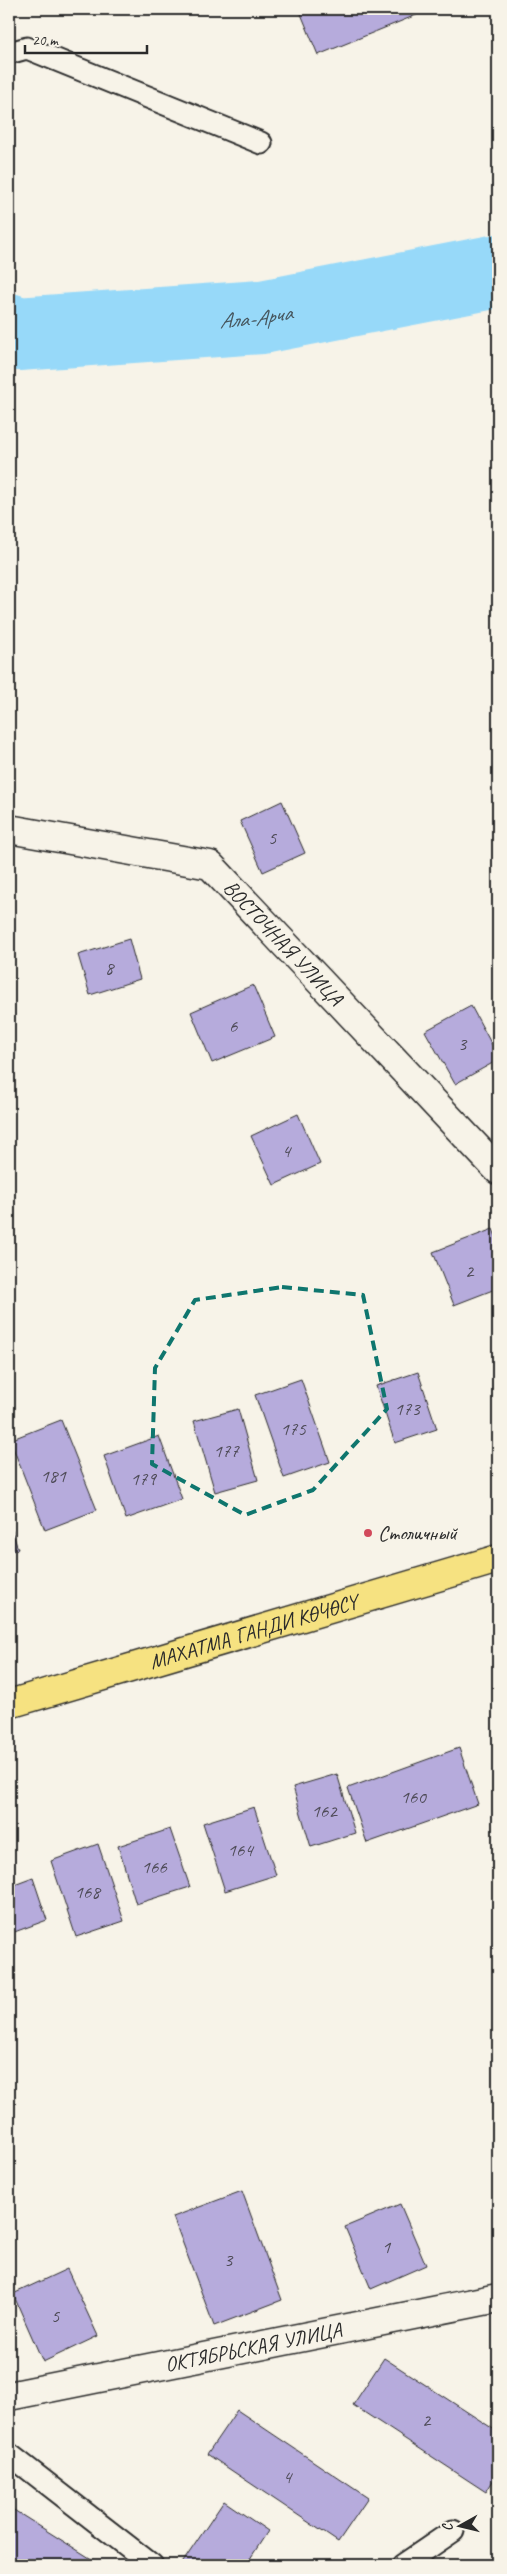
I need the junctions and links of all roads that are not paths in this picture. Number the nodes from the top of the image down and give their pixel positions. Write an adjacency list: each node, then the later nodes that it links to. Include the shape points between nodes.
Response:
1 (9, 53): 2 (lane, via 27,48)
2 (261, 142)
3 (9, 829): 4 (street, ВОСТОЧНАЯ УЛИЦА, via 210,865)
4 (498, 1170)
5 (498, 1559): 6 (main road, МАХАТМА ГАНДИ КӨЧӨСҮ)
6 (9, 1704)
7 (498, 2298): 8 (street, ОКТЯБРЬСКАЯ УЛИЦА)
8 (9, 2396)
9 (9, 2454): 11 (lane)
10 (454, 2532): 12 (lane)
11 (152, 2565)
12 (403, 2565)

